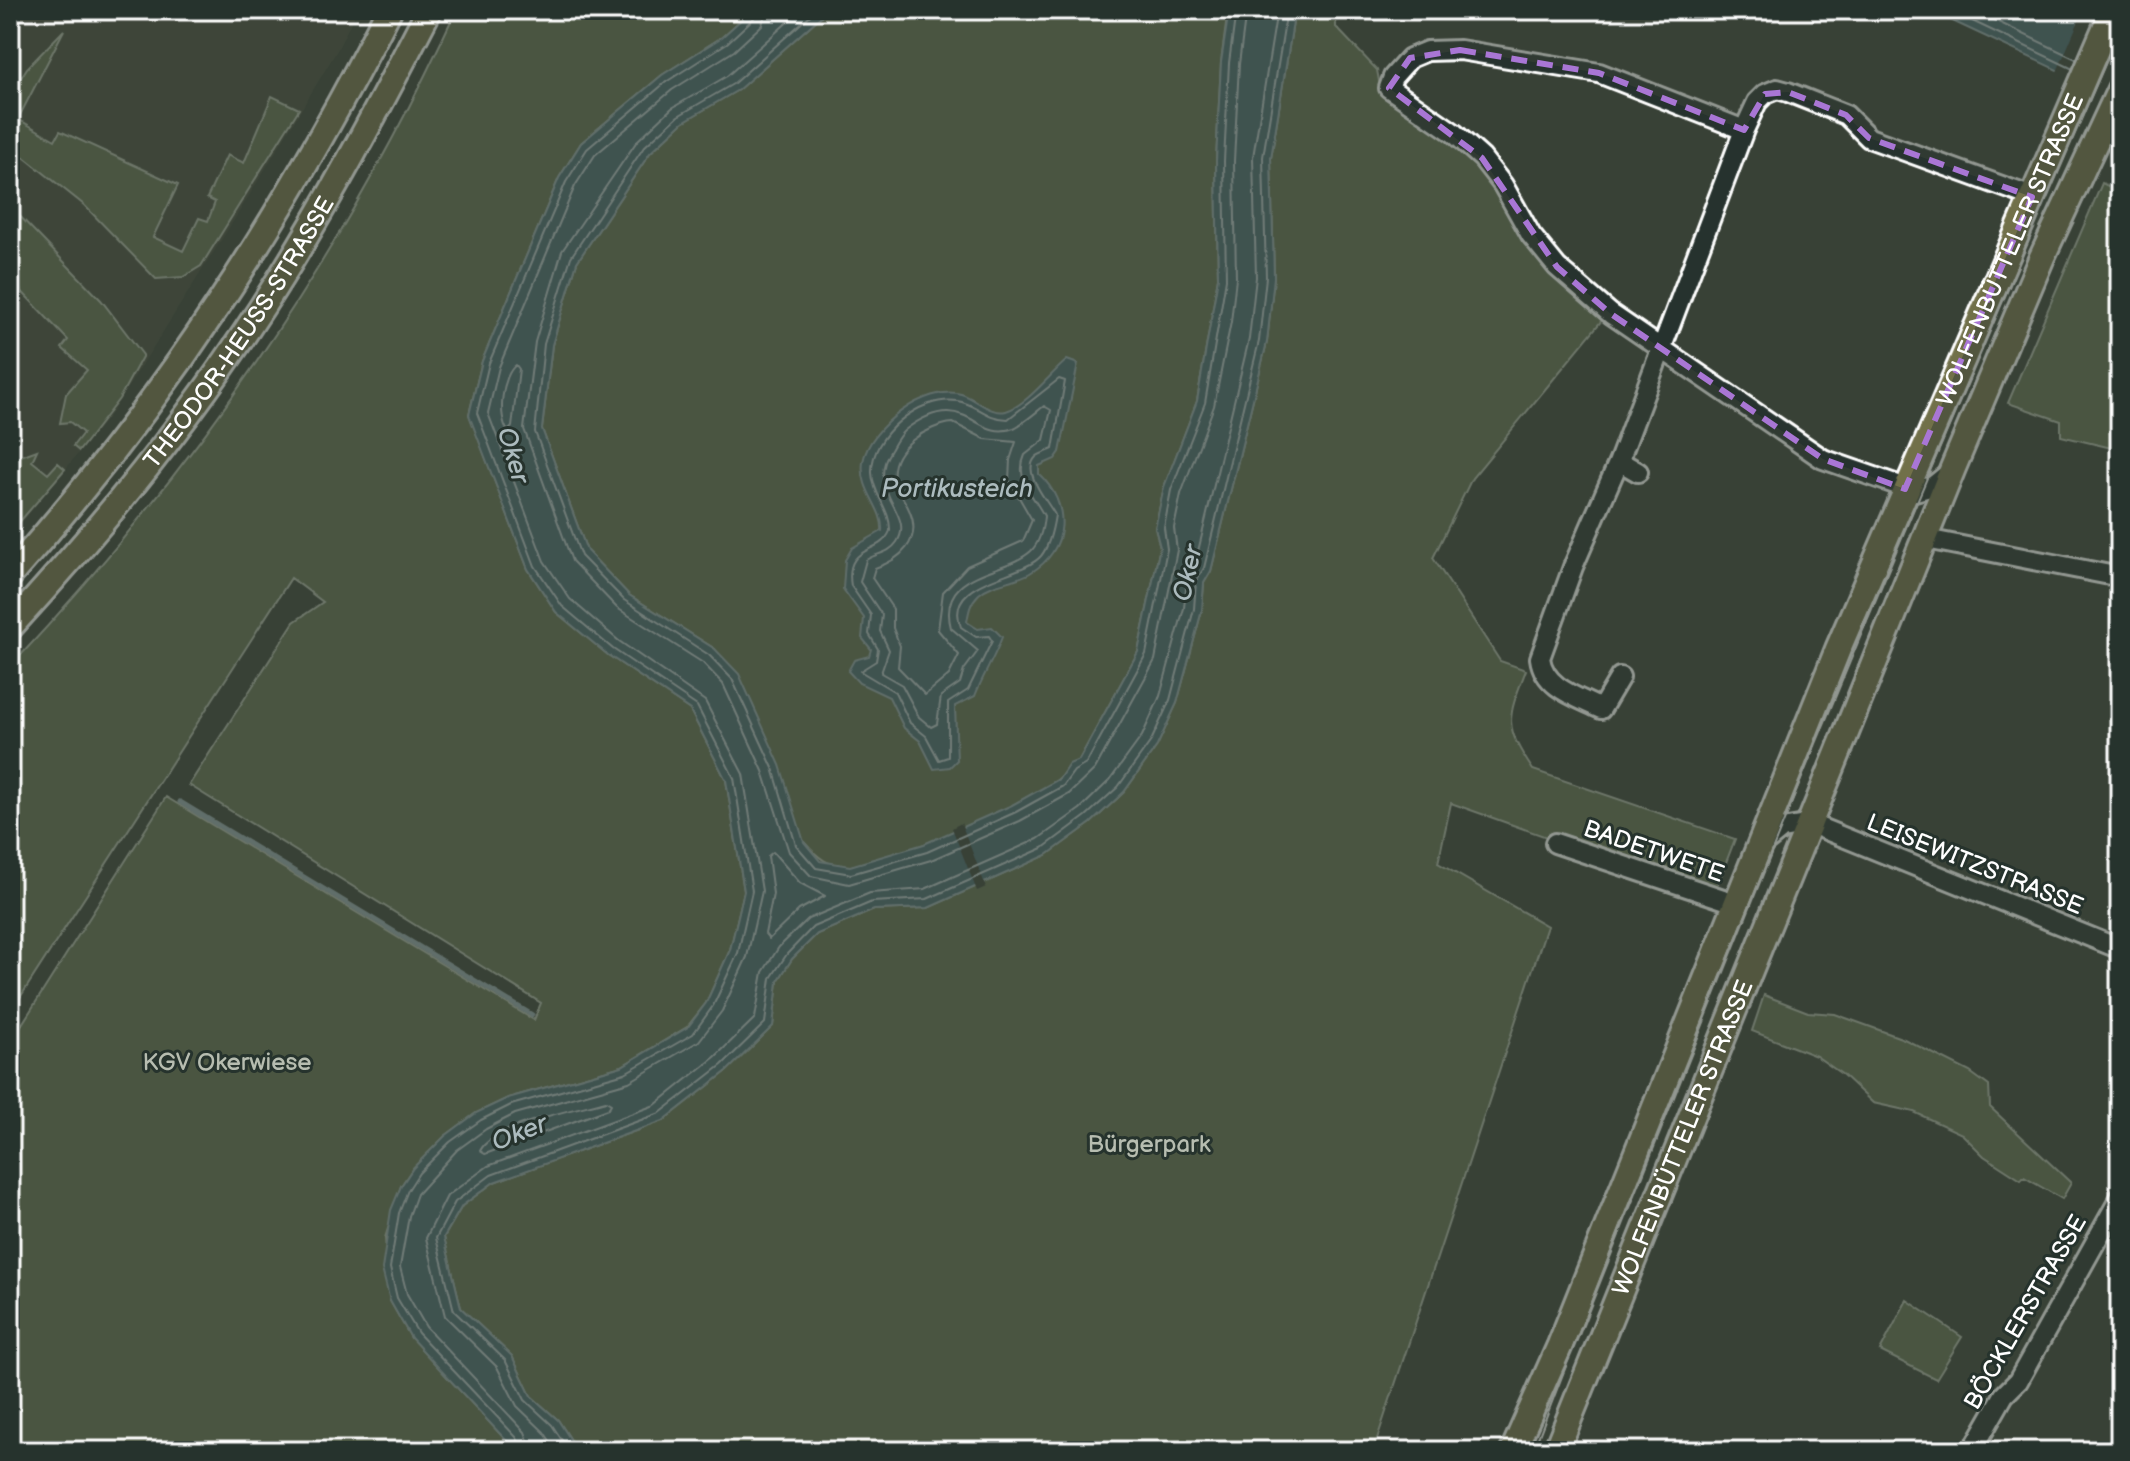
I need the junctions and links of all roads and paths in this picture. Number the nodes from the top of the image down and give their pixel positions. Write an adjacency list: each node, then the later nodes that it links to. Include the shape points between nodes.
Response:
1 (389, 10): 13 (main road, THEODOR-HEUSS-STRASSE, via 308,160 194,343 80,497)
2 (429, 10): 15 (main road, THEODOR-HEUSS-STRASSE, via 341,177 223,365 106,520)
3 (2109, 19): 6 (main road, WOLFENBÜTTELER STRASSE)
4 (2115, 97): 9 (main road, WOLFENBÜTTELER STRASSE)
5 (1744, 130): 6 (street, via 1757,102 1777,89 1846,115 1869,138); 7 (street); 7 (street, via 1599,73 1460,50 1427,51 1410,58 1393,77 1389,88 1482,158 1531,235 1575,285)
6 (2032, 197): 11 (main road, WOLFENBÜTTELER STRASSE)
7 (1661, 348): 8 (street); 11 (street, via 1823,459)
8 (1619, 461): 10 (street); 16 (street, via 1540,658 1542,671 1555,684 1601,709)
9 (1953, 468): 11 (street, via 1931,487); 12 (main road, WOLFENBÜTTELER STRASSE)
10 (1638, 472)
11 (1905, 489): 19 (main road, WOLFENBÜTTELER STRASSE)
12 (1926, 539): 14 (street); 17 (main road, WOLFENBÜTTELER STRASSE)
13 (10, 575)
14 (2120, 577)
15 (10, 627)
16 (1620, 677)
17 (1811, 824): 19 (street, via 1782,829); 21 (street, LEISEWITZSTRASSE); 24 (main road, WOLFENBÜTTELER STRASSE)
18 (1555, 843): 20 (street, BADETWETE)
19 (1760, 847): 20 (main road, WOLFENBÜTTELER STRASSE)
20 (1738, 904): 23 (main road, WOLFENBÜTTELER STRASSE)
21 (2120, 949)
22 (2119, 1202): 25 (street, BÖCKLERSTRASSE, via 2018,1381 2004,1395)
23 (1513, 1451)
24 (1556, 1451)
25 (1972, 1451)

